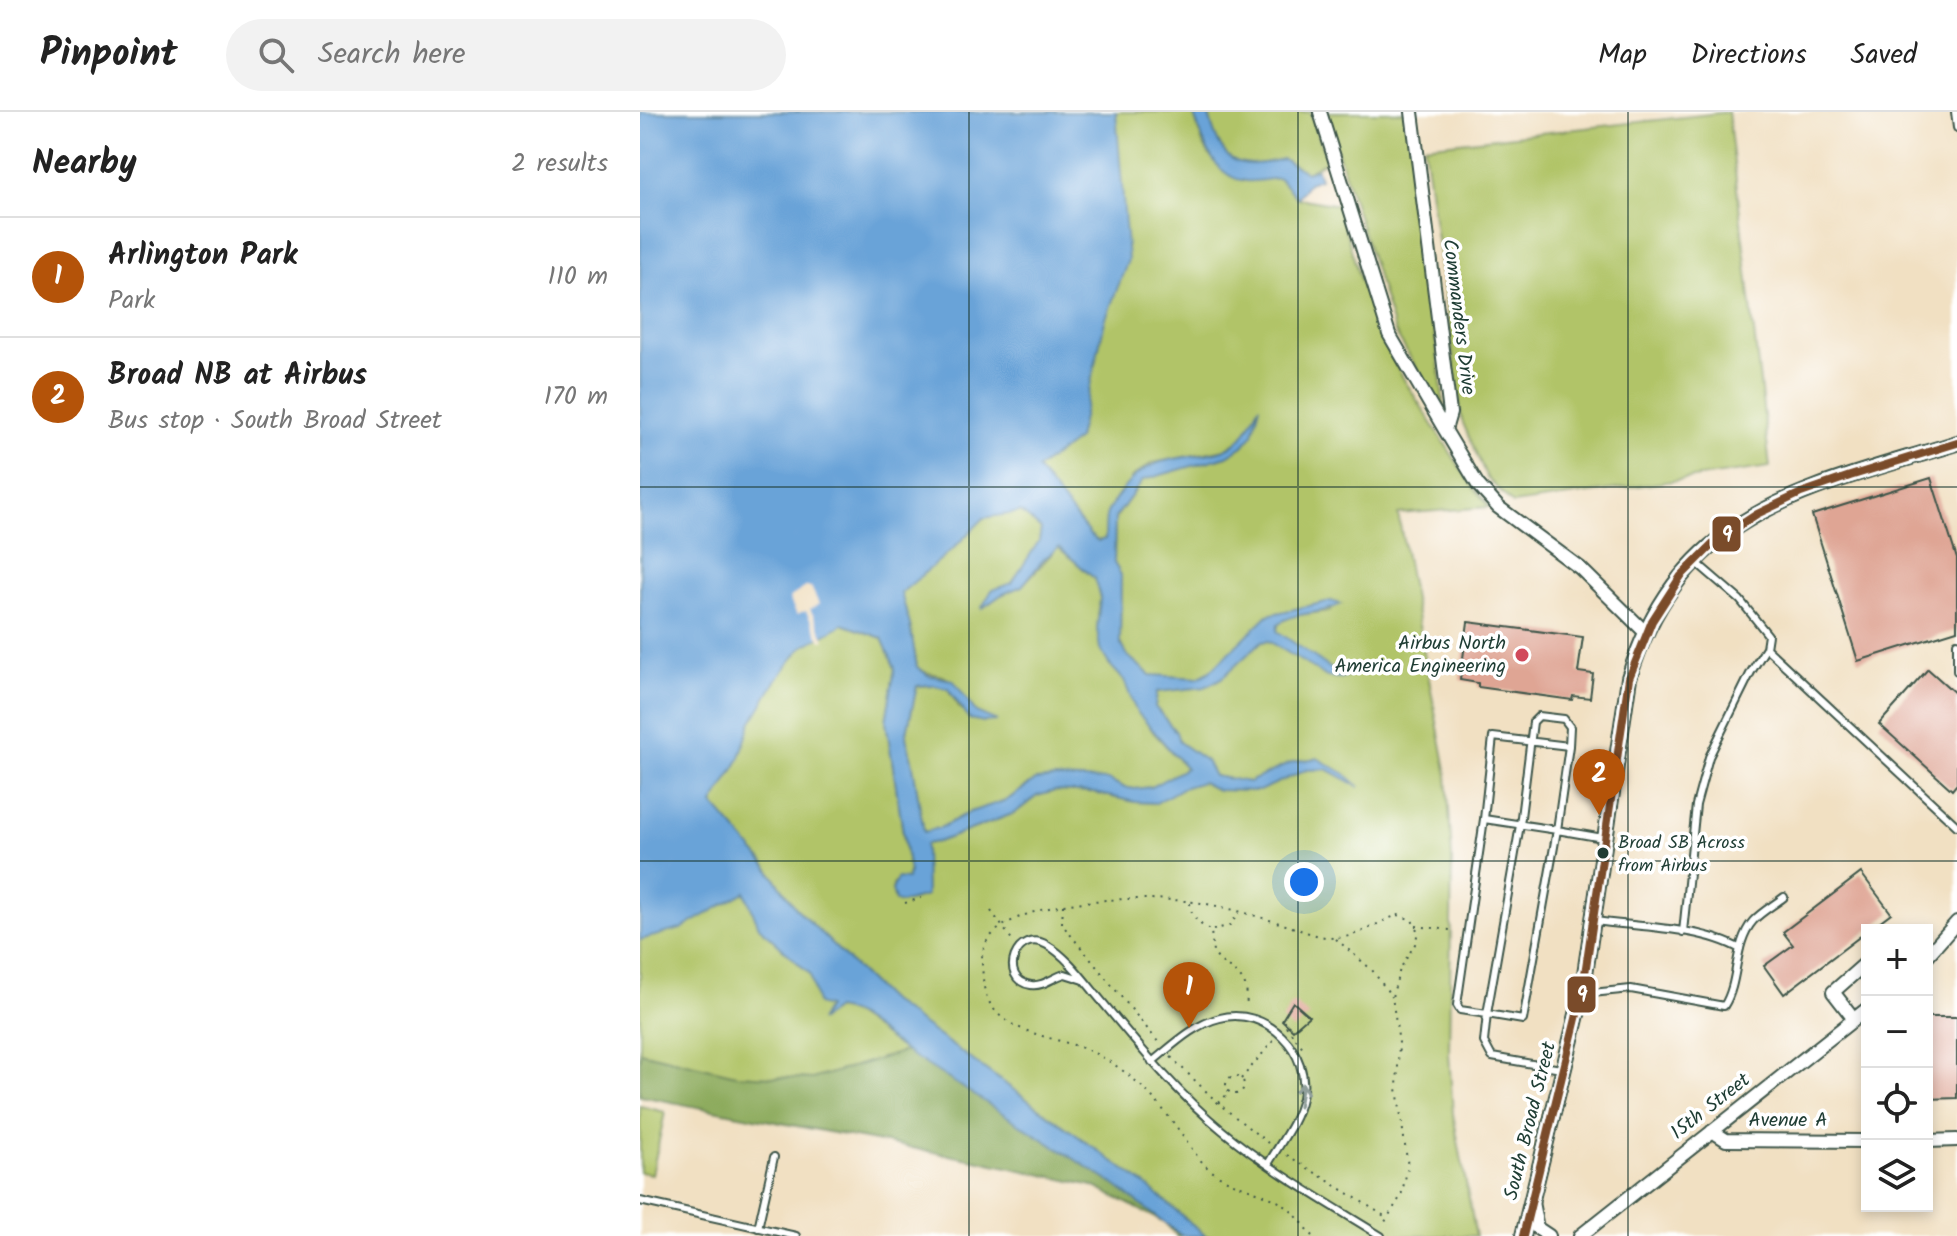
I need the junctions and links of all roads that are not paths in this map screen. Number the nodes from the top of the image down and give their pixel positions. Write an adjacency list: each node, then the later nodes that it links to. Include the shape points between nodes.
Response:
1 (1320, 112): 5 (street, via 1389,334)
2 (1412, 112): 5 (street, Commanders Drive, via 1450,413)
3 (1955, 112): 4 (lane)
4 (1957, 128)
5 (1445, 430): 8 (street, via 1478,485 1498,507 1580,568)
6 (1957, 443): 7 (street, South Broad Street, via 1781,501 1737,525)
7 (1694, 561): 8 (street, South Broad Street); 10 (lane, via 1740,600 1768,635)
8 (1646, 633): 18 (street, South Broad Street, via 1629,678)
9 (1957, 643): 11 (lane)
10 (1766, 648): 16 (lane); 22 (lane, via 1709,757 1696,805)
11 (1957, 671)
12 (1531, 741): 13 (lane); 13 (lane, via 1539,716 1564,719 1570,727); 14 (lane, via 1493,737); 15 (lane)
13 (1569, 746): 17 (lane)
14 (1484, 819): 15 (lane); 28 (lane, via 1457,1005)
15 (1520, 825): 17 (lane); 28 (lane)
16 (1957, 826)
17 (1557, 830): 18 (lane); 28 (lane, via 1523,1020)
18 (1606, 839): 20 (street, South Broad Street)
19 (1784, 897): 23 (lane, via 1752,922)
20 (1594, 921): 22 (lane); 27 (street, South Broad Street)
21 (1957, 922): 24 (street)
22 (1683, 932): 23 (lane)
23 (1740, 949): 27 (lane, via 1724,1006 1631,989)
24 (1933, 949)
25 (1861, 967): 30 (street, via 1833,992)
26 (1084, 980): 26 (lane, via 1046,944 1031,941 1018,948 1012,965 1025,984 1042,985 1065,974); 31 (lane)
27 (1582, 994): 32 (street, South Broad Street)
28 (1487, 1014): 32 (lane, via 1484,1042 1492,1057)
29 (1861, 1014): 30 (street, 15th Street)
30 (1854, 1019): 33 (street, 15th Street)
31 (1152, 1062): 38 (lane, via 1201,1113); 38 (lane, one-way to 31, via 1299,1110 1304,1084 1299,1060 1280,1033 1253,1018 1223,1017 1196,1029)
32 (1565, 1070): 39 (street, South Broad Street)
33 (1712, 1131): 35 (street, Avenue A, via 1726,1140); 41 (street, 15th Street)
34 (1957, 1140): 36 (street)
35 (1861, 1141)
36 (1933, 1141)
37 (774, 1157): 42 (lane)
38 (1268, 1164): 44 (lane)
39 (1532, 1200): 45 (street, South Broad Street); 46 (street, via 1537,1228)
40 (640, 1201): 42 (lane)
41 (1594, 1225): 47 (street); 48 (street, 15th Street)
42 (758, 1228): 43 (lane)
43 (796, 1236)
44 (1381, 1236)
45 (1523, 1236)
46 (1549, 1236)
47 (1567, 1236)
48 (1580, 1236)

